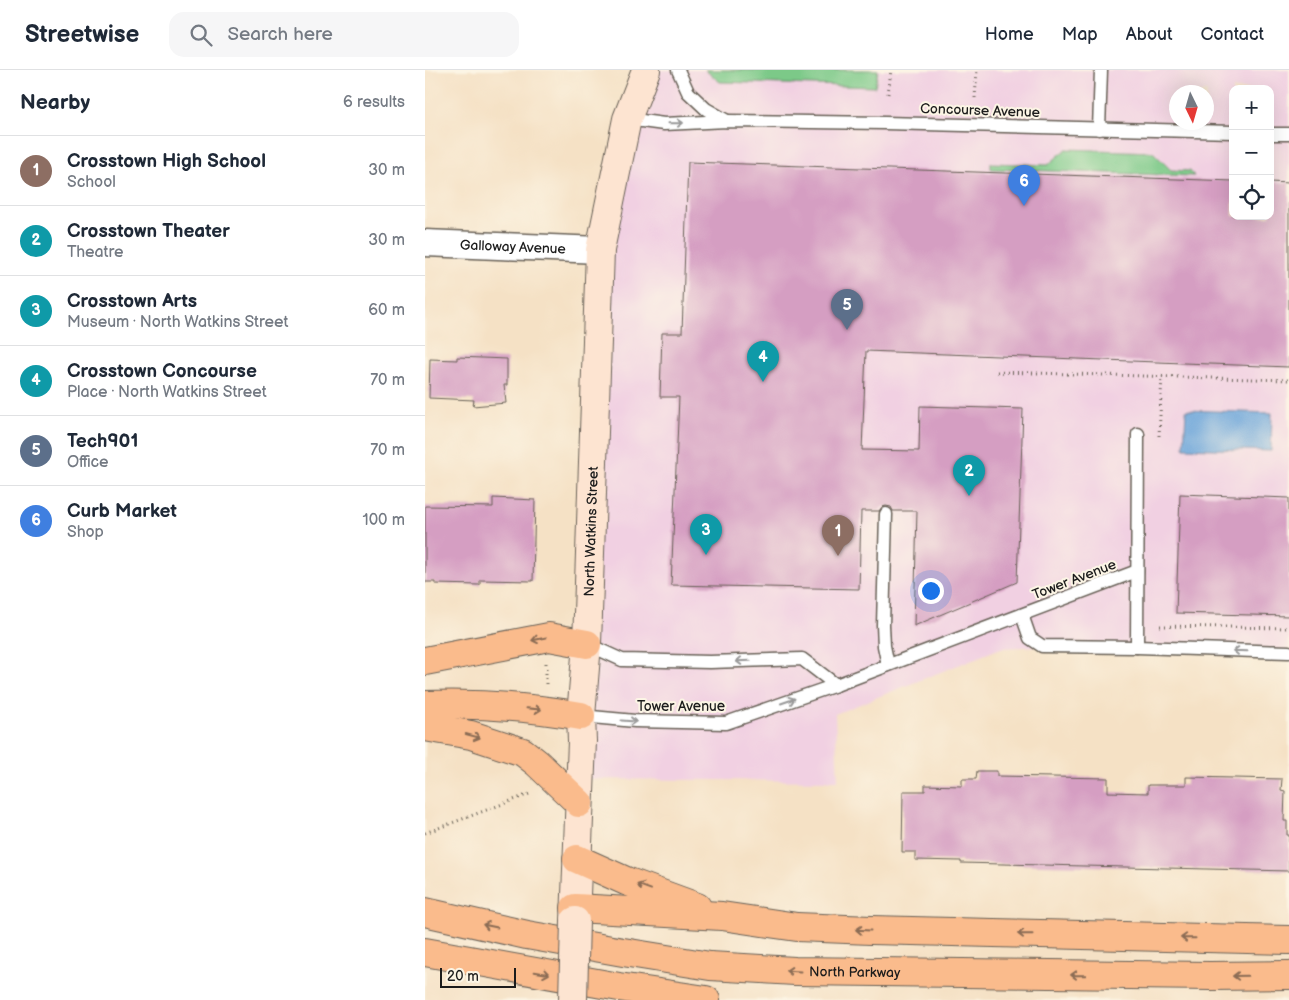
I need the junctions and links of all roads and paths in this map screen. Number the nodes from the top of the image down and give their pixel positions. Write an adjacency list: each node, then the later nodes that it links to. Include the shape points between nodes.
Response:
1 (646, 70): 8 (main road, North Watkins Street)
2 (678, 70): 9 (lane, via 688,92)
3 (891, 70): 6 (path)
4 (977, 70): 7 (path)
5 (1101, 70): 10 (lane)
6 (887, 94)
7 (975, 98)
8 (627, 119): 9 (lane, Concourse Avenue, one-way to 9, via 664,124); 15 (main road, North Watkins Street)
9 (727, 121): 10 (lane, Concourse Avenue)
10 (1099, 129): 11 (lane, Concourse Avenue)
11 (1229, 132)
12 (1274, 134): 13 (lane)
13 (1289, 134)
14 (425, 243): 15 (street, Galloway Avenue)
15 (600, 250): 26 (main road, North Watkins Street)
16 (997, 372): 17 (path)
17 (1161, 376): 18 (path); 20 (path)
18 (1289, 380)
19 (1138, 434): 22 (lane)
20 (1159, 444)
21 (886, 514): 31 (lane, via 883,625)
22 (1137, 571): 23 (lane, Tower Avenue); 27 (lane, Tower Avenue)
23 (1022, 615): 27 (lane, via 1030,638 1042,646); 31 (lane, Tower Avenue)
24 (1152, 626): 25 (path)
25 (1289, 628)
26 (587, 644): 30 (main road, one-way to 30, via 549,637); 32 (lane, one-way to 26, via 802,659 622,660); 35 (main road, North Watkins Street)
27 (1137, 648): 28 (lane, one-way to 27)
28 (1289, 652)
29 (547, 657): 33 (path)
30 (425, 661)
31 (889, 664): 32 (lane, Tower Avenue)
32 (836, 685): 35 (lane, Tower Avenue, one-way to 32, via 726,723)
33 (545, 692)
34 (425, 705): 35 (main road, one-way to 35, via 529,708)
35 (581, 716): 38 (main road, North Watkins Street)
36 (425, 727): 38 (main road, one-way to 38, via 471,734 523,752)
37 (535, 792): 39 (path)
38 (579, 803): 40 (main road, North Watkins Street)
39 (425, 834)
40 (577, 859): 42 (main road, North Watkins Street); 43 (main road, one-way to 40)
41 (425, 912): 46 (main road, North Parkway, one-way to 41, via 815,971 710,966 536,936)
42 (575, 914): 43 (main road); 47 (main road, North Watkins Street, bridge)
43 (722, 916): 44 (main road, one-way to 43, via 797,927)
44 (1289, 940)
45 (425, 952): 48 (main road, one-way to 48)
46 (1289, 975)
47 (573, 1000)
48 (706, 1000)

